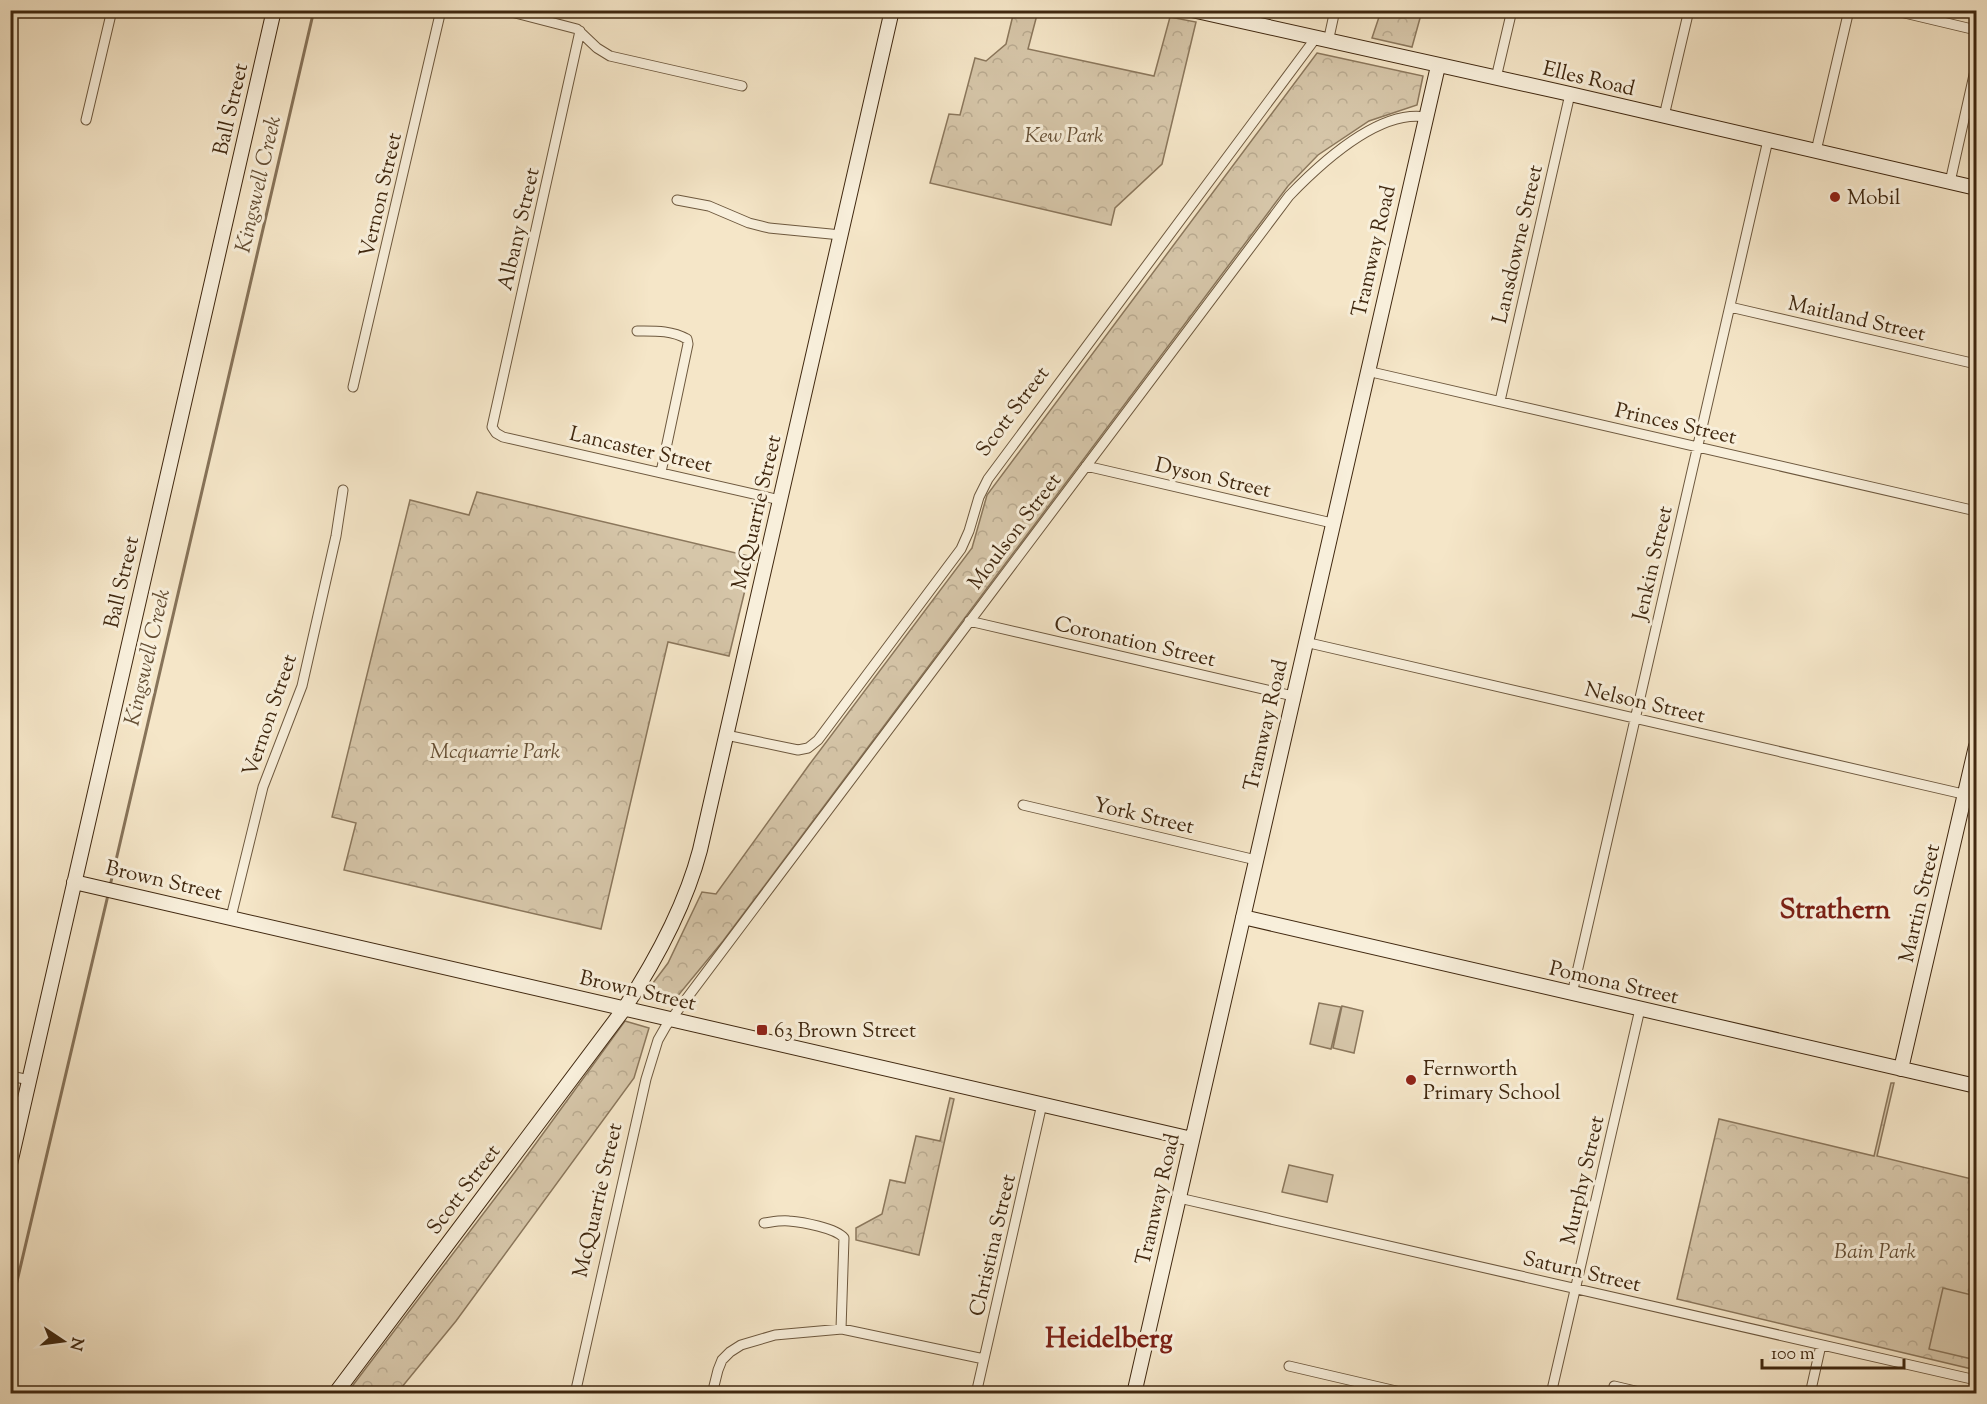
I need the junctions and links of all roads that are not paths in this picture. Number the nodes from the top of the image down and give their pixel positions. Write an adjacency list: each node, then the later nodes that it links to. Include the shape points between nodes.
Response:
1 (112, 10): 22 (street)
2 (441, 10): 33 (street, Vernon Street)
3 (504, 10): 13 (street)
4 (892, 10): 28 (street, McQuarrie Street)
5 (1192, 10): 14 (street, Elles Road)
6 (1335, 10): 14 (street)
7 (1512, 10): 17 (street)
8 (1689, 10): 20 (street)
9 (1849, 10): 24 (street)
10 (1892, 10): 12 (street)
11 (273, 11): 52 (street, Ball Street)
12 (1977, 30)
13 (580, 31): 18 (street, via 610,56); 35 (street, Albany Street, via 493,420)
14 (1322, 40): 15 (street, Elles Road); 47 (street, Scott Street, via 988,479 961,549 818,740 798,750)
15 (1438, 66): 17 (street, Elles Road); 21 (street, Tramway Road)
16 (1977, 66): 25 (street)
17 (1496, 78): 19 (street, Elles Road)
18 (742, 86)
19 (1570, 94): 20 (street, Elles Road); 34 (street, Lansdowne Street)
20 (1664, 116): 23 (street, Elles Road)
21 (1425, 117): 32 (street, Tramway Road); 37 (street, Moulson Street, via 1392,121 1352,141 1317,167 1289,195)
22 (86, 120)
23 (1768, 140): 24 (street, Elles Road); 29 (street, Jenkin Street)
24 (1816, 151): 25 (street, Elles Road)
25 (1950, 182): 26 (street, Elles Road)
26 (1977, 188)
27 (678, 200): 28 (street, via 709,206 770,228)
28 (841, 235): 40 (street, McQuarrie Street)
29 (1730, 307): 31 (street, Maitland Street); 36 (street, Jenkin Street)
30 (637, 331): 38 (street, via 680,335 688,344)
31 (1977, 364)
32 (1367, 371): 34 (street, Princes Street); 42 (street, Tramway Road)
33 (353, 387)
34 (1500, 401): 36 (street, Princes Street)
35 (496, 433): 38 (street, Lancaster Street)
36 (1697, 447): 41 (street, Princes Street); 46 (street, Jenkin Street)
37 (1086, 466): 42 (street, Dyson Street); 43 (street, Moulson Street)
38 (661, 472): 40 (street, Lancaster Street)
39 (343, 490): 53 (street, Vernon Street, via 302,686 262,787)
40 (780, 500): 47 (street, McQuarrie Street)
41 (1977, 511)
42 (1332, 523): 44 (street, Tramway Road)
43 (969, 621): 45 (street, Coronation Street); 58 (street, Moulson Street)
44 (1305, 642): 45 (street, Tramway Road); 46 (street, Nelson Street)
45 (1293, 696): 51 (street, Tramway Road)
46 (1635, 718): 49 (street, Nelson Street); 55 (street, Jenkin Street)
47 (726, 735): 56 (street, McQuarrie Street, via 688,890)
48 (1977, 746): 49 (street, Martin Street)
49 (1971, 796): 59 (street, Martin Street)
50 (1023, 806): 51 (street, York Street)
51 (1256, 860): 54 (street, Tramway Road)
52 (74, 882): 53 (street, Brown Street); 61 (street, Ball Street)
53 (231, 917): 56 (street, Brown Street)
54 (1243, 917): 55 (street, Pomona Street); 64 (street, Tramway Road)
55 (1572, 994): 57 (street, Pomona Street)
56 (624, 1009): 58 (street, Brown Street); 75 (street, Scott Street)
57 (1640, 1009): 59 (street, Pomona Street); 68 (street, Murphy Street)
58 (670, 1019): 63 (street, Brown Street); 76 (street, McQuarrie Street, via 648,1071)
59 (1901, 1069): 62 (street, Pomona Street)
60 (10, 1076): 61 (street)
61 (30, 1080): 65 (street, Ball Street)
62 (1977, 1086)
63 (1042, 1104): 64 (street, Brown Street); 71 (street, Christina Street)
64 (1192, 1139): 66 (street, Tramway Road)
65 (10, 1164)
66 (1179, 1198): 68 (street, Saturn Street); 79 (street, Tramway Road)
67 (764, 1223): 69 (street, via 787,1220 840,1234 845,1244)
68 (1575, 1288): 70 (street, Saturn Street); 81 (street, Murphy Street)
69 (841, 1329): 71 (street); 77 (street, via 775,1335 741,1345 722,1360)
70 (1821, 1345): 73 (street, Saturn Street); 83 (street)
71 (984, 1359): 78 (street, Christina Street)
72 (1289, 1366): 80 (street)
73 (1977, 1380)
74 (1614, 1386): 82 (street)
75 (335, 1394)
76 (574, 1394)
77 (712, 1394)
78 (976, 1394)
79 (1134, 1394)
80 (1409, 1394)
81 (1551, 1394)
82 (1648, 1394)
83 (1810, 1394)

